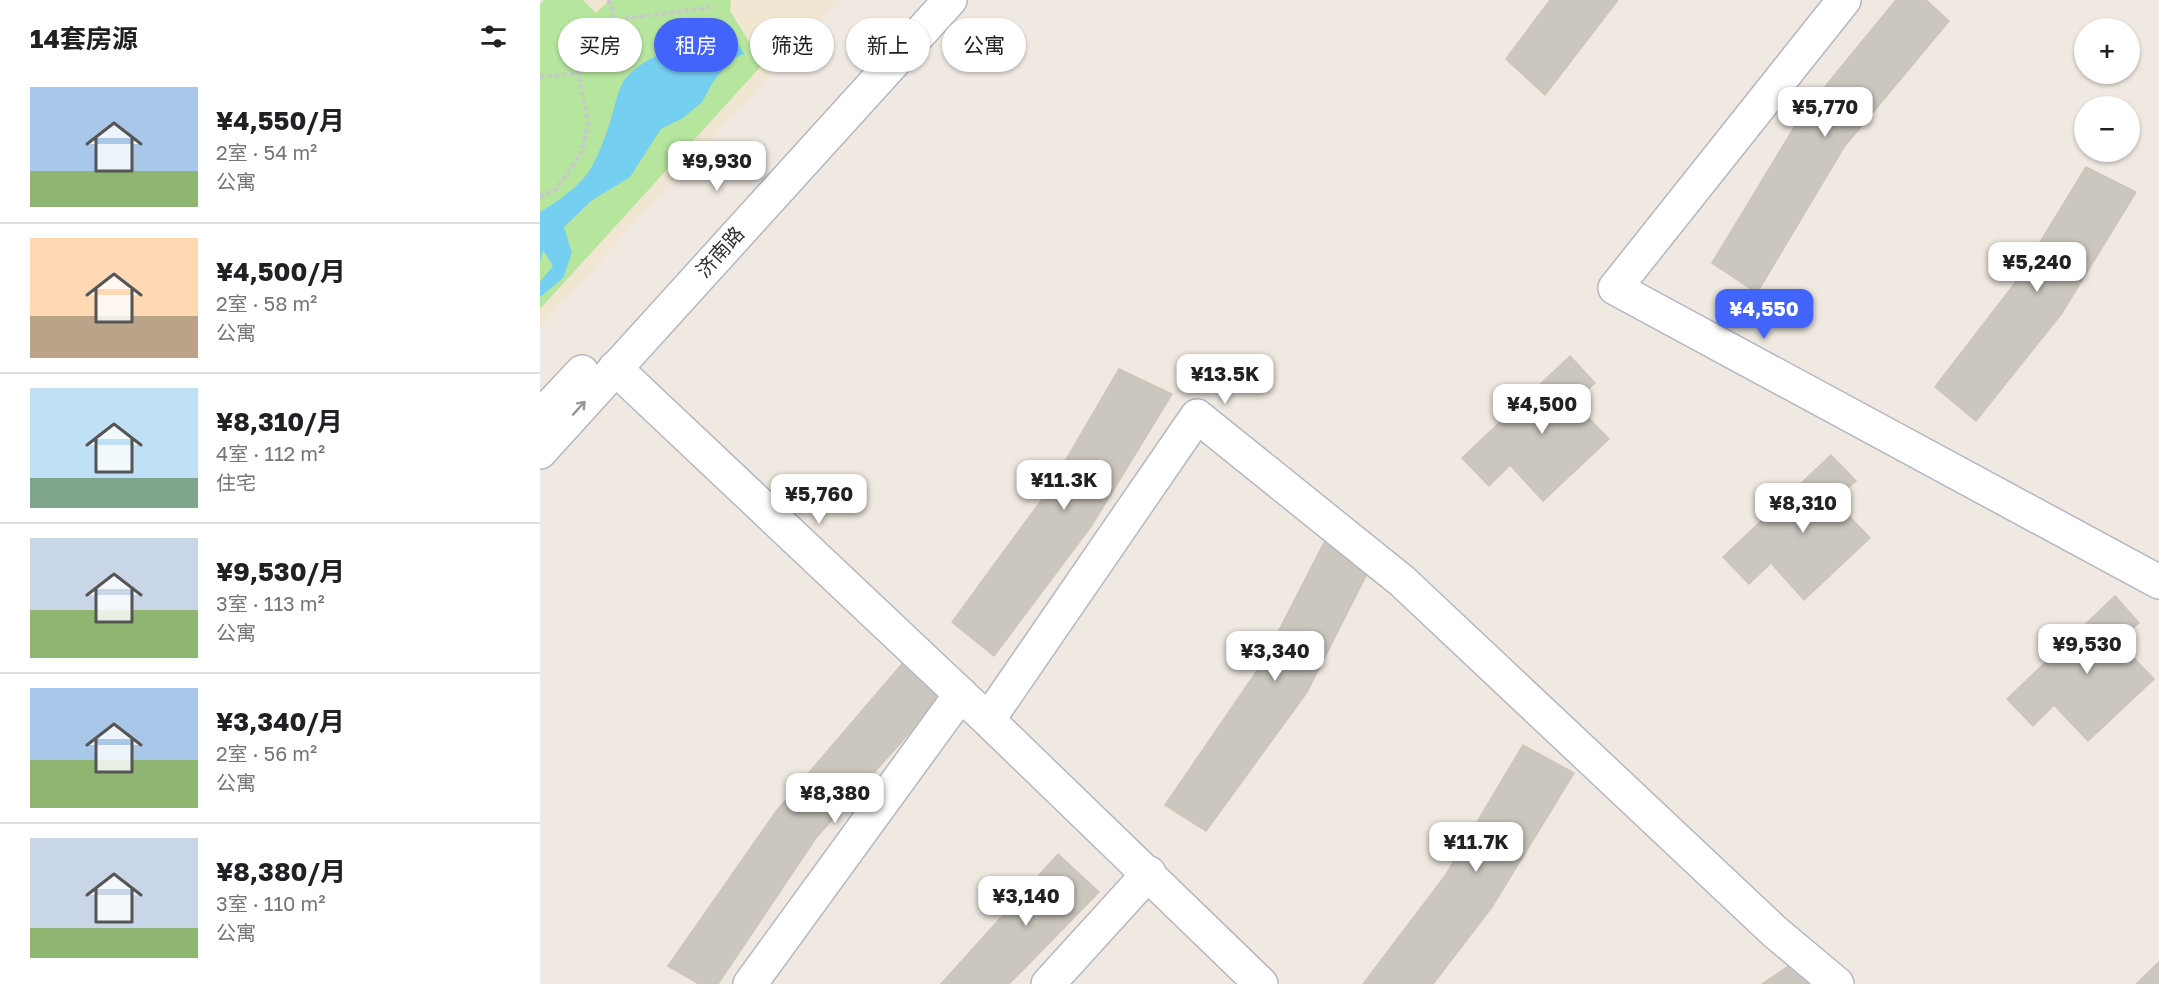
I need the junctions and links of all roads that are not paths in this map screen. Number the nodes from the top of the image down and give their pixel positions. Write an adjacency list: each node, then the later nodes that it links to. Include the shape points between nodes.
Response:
1 (930, 0): 5 (street, 济南路)
2 (950, 0): 4 (street, 济南路)
3 (1844, 0): 7 (street, via 1615,288)
4 (615, 368): 6 (street, 济南路, one-way to 4); 8 (street)
5 (540, 417)
6 (540, 452)
7 (2159, 582)
8 (961, 694): 9 (street); 11 (street)
9 (988, 720): 10 (street); 14 (street, via 1197,416 1402,582 1775,932)
10 (1149, 873): 12 (street); 13 (street)
11 (750, 984)
12 (1048, 984)
13 (1261, 984)
14 (1838, 984)

